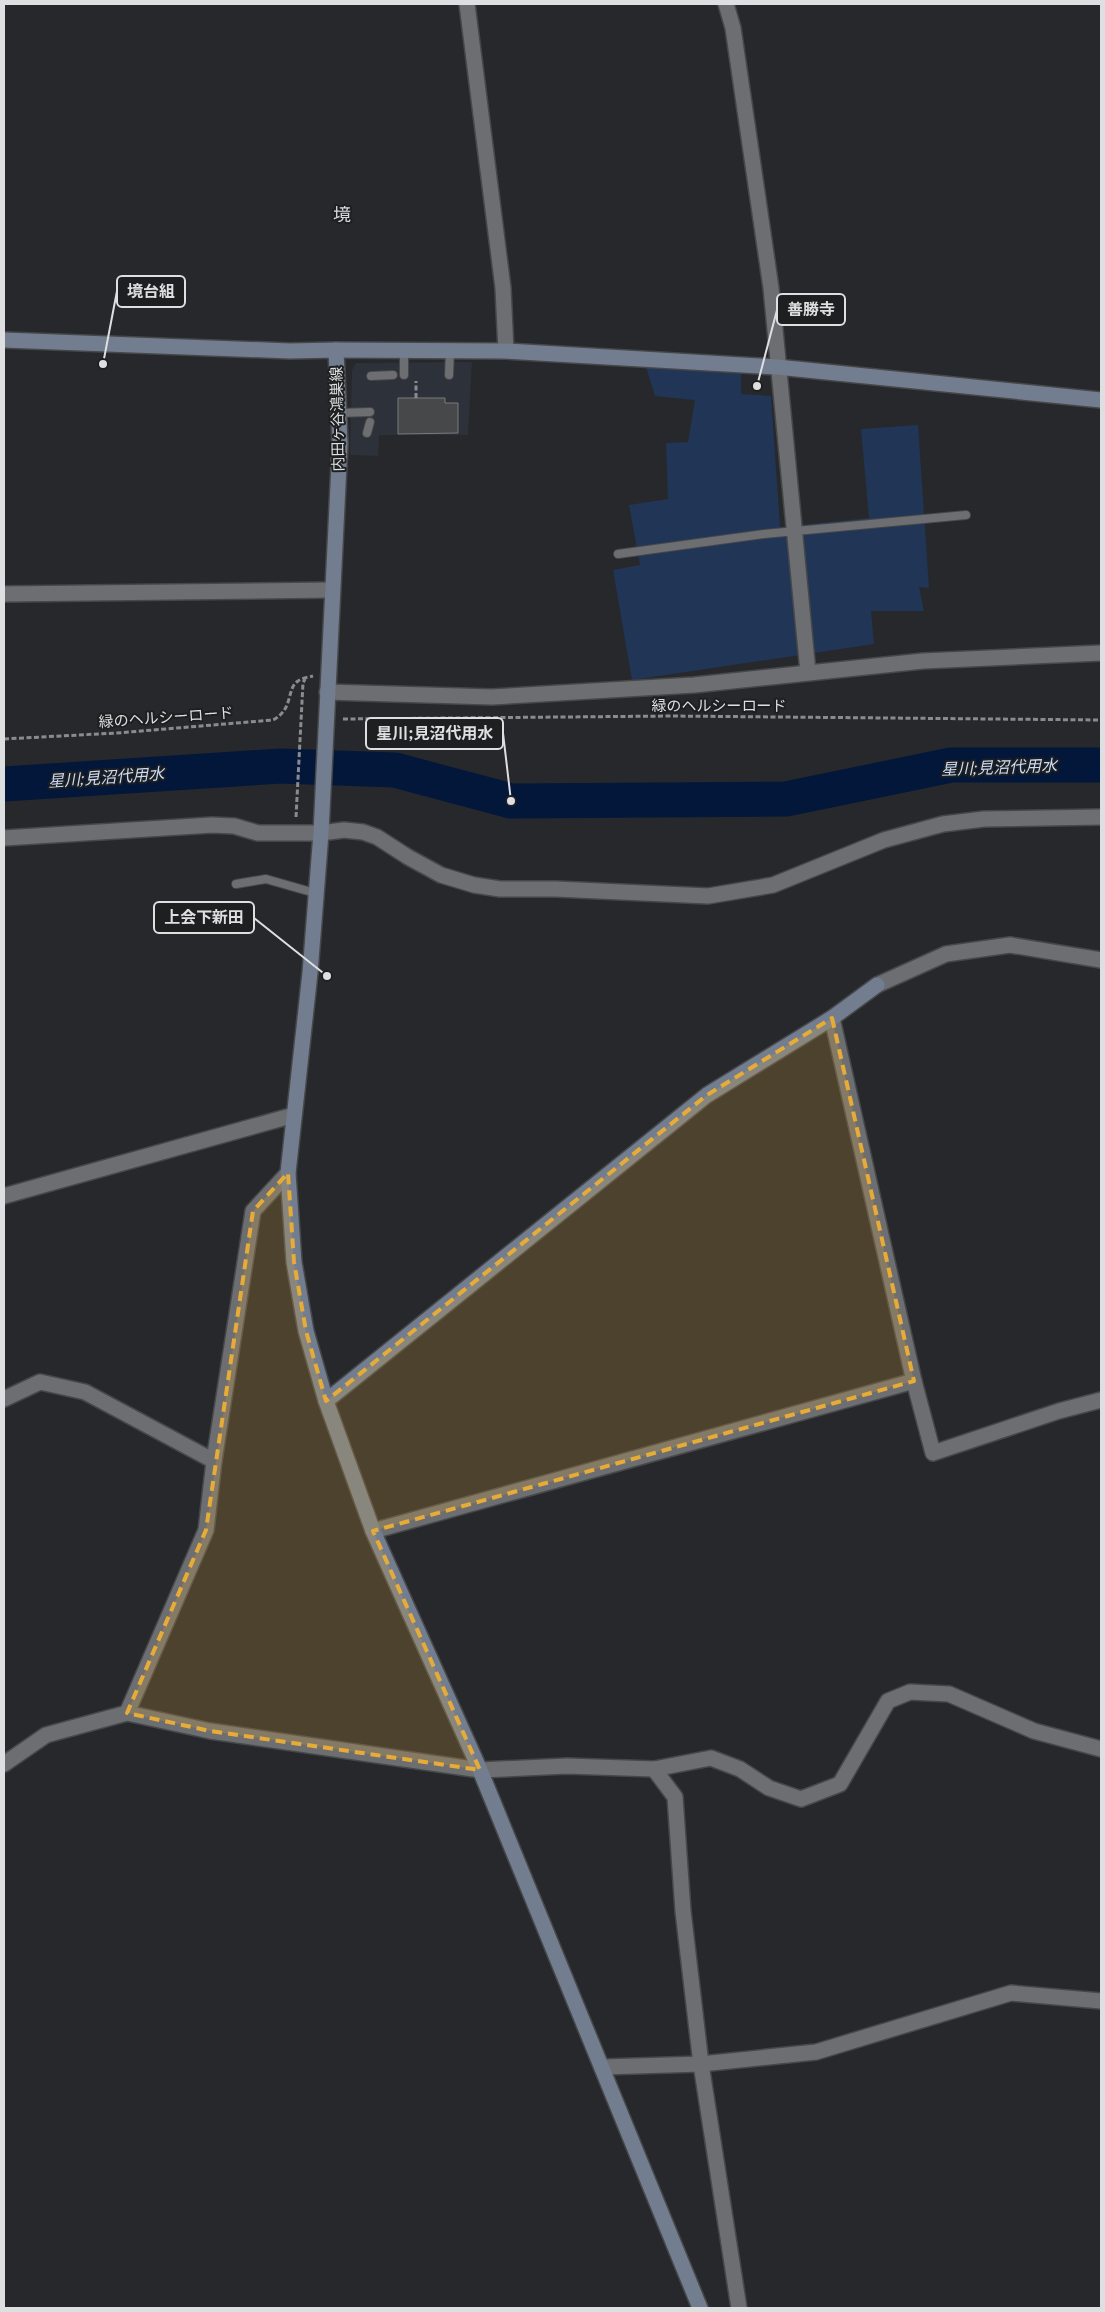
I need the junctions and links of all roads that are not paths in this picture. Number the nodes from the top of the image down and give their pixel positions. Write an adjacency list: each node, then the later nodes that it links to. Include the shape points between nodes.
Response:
1 (467, 4): 7 (street, via 503,288)
2 (726, 4): 8 (street, via 771,288)
3 (4, 340): 4 (main road, 内田ヶ谷鴻巣線)
4 (336, 350): 5 (main road); 15 (main road, 内田ヶ谷鴻巣線)
5 (404, 350): 6 (main road); 11 (lane)
6 (450, 350): 7 (main road); 9 (lane)
7 (506, 350): 8 (main road)
8 (777, 367): 13 (main road); 19 (street)
9 (449, 374)
10 (393, 375): 12 (lane)
11 (404, 375)
12 (370, 376)
13 (1101, 400)
14 (370, 412): 15 (lane)
15 (339, 413): 21 (main road, 内田ヶ谷鴻巣線)
16 (370, 422): 17 (lane)
17 (366, 433)
18 (966, 516): 19 (lane)
19 (793, 531): 20 (lane); 24 (street)
20 (618, 554)
21 (332, 590): 22 (street); 25 (main road, 内田ヶ谷鴻巣線)
22 (4, 594)
23 (1101, 653): 24 (street, via 923,661)
24 (808, 672): 25 (street, via 694,684 492,697)
25 (327, 692): 27 (main road, 内田ヶ谷鴻巣線, via 332,725)
26 (1101, 817): 27 (street, via 984,819 944,824 884,840 773,885 708,896 474,885 424,867 377,837 363,832 339,830)
27 (321, 833): 28 (street, via 258,833 234,826 212,826); 30 (main road, 内田ヶ谷鴻巣線)
28 (4, 838)
29 (236, 884): 30 (lane, via 266,879)
30 (315, 893): 34 (main road, 内田ヶ谷鴻巣線, via 310,973)
31 (1101, 960): 32 (street, via 1010,945 946,954)
32 (877, 985): 33 (main road)
33 (832, 1018): 37 (street); 40 (main road, via 708,1095)
34 (294, 1115): 35 (main road, 内田ヶ谷鴻巣線); 36 (street)
35 (288, 1173): 40 (main road, 内田ヶ谷鴻巣線, via 294,1262 306,1331); 41 (street, via 254,1211)
36 (4, 1196)
37 (914, 1381): 39 (street, via 933,1454); 42 (street)
38 (4, 1399): 41 (street, via 40,1382 85,1392)
39 (1101, 1400)
40 (326, 1401): 42 (main road, 内田ヶ谷鴻巣線)
41 (214, 1461): 43 (street, via 206,1530)
42 (373, 1531): 47 (main road, 内田ヶ谷鴻巣線)
43 (127, 1714): 45 (street, via 46,1735); 47 (street, via 210,1731)
44 (1101, 1749): 46 (street, via 1034,1731 949,1694 910,1692 888,1701 840,1784 801,1800 769,1788 740,1769 711,1758)
45 (4, 1764)
46 (654, 1769): 47 (street, via 567,1766); 49 (street, via 675,1797 683,1911)
47 (480, 1770): 50 (main road, 内田ヶ谷鴻巣線)
48 (1101, 2001): 49 (street, via 1011,1993 816,2052)
49 (701, 2064): 50 (street); 52 (street)
50 (603, 2067): 51 (main road, 内田ヶ谷鴻巣線)
51 (700, 2308)
52 (739, 2308)

